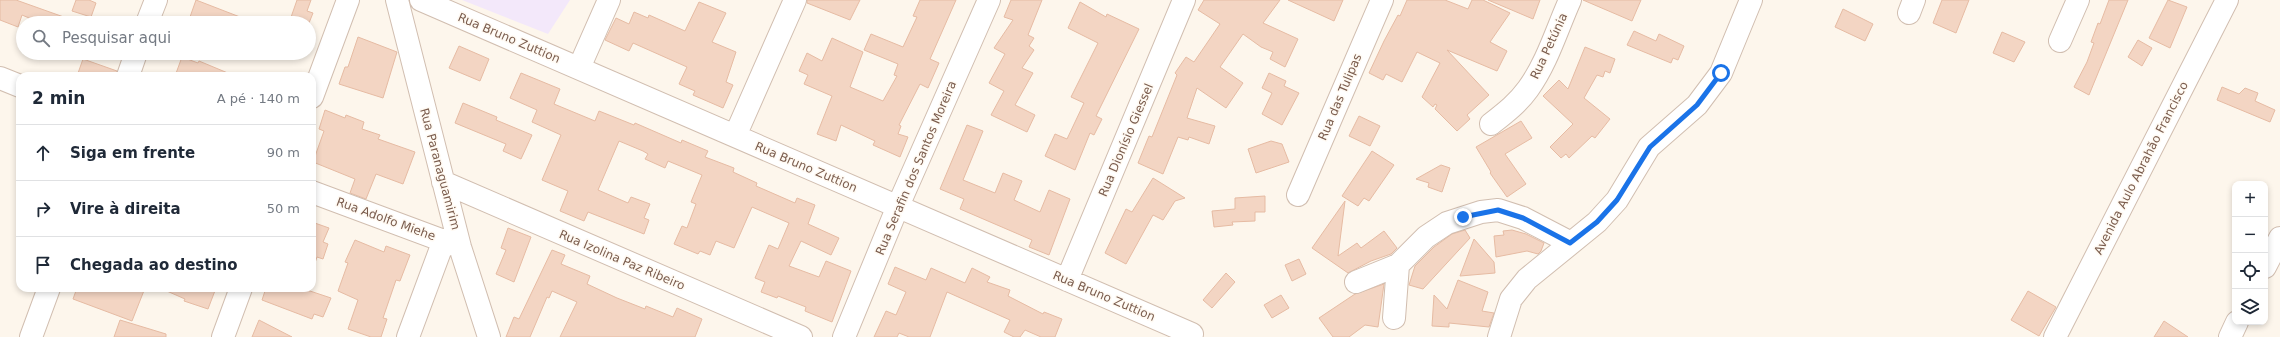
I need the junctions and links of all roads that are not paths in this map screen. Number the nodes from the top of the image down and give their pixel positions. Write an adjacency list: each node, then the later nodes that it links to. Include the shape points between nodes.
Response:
1 (156, 0): 14 (street)
2 (348, 0): 21 (street)
3 (397, 0): 24 (street, Rua Paranaguamirim)
4 (421, 0): 17 (street, Rua Bruno Zuttion)
5 (609, 0): 17 (street)
6 (795, 0): 23 (street)
7 (989, 0): 27 (street, Rua Serafin dos Santos Moreira)
8 (1184, 0): 33 (street, Rua Dionísio Giessel)
9 (1382, 0): 26 (street, Rua das Tulipas)
10 (1570, 0): 22 (street, Rua Petúnia, via 1529,88 1513,106)
11 (1751, 0): 29 (street, via 1721,73 1701,100 1650,147 1617,200 1597,222)
12 (2078, 0): 15 (street)
13 (2227, 0): 47 (street, Avenida Aulo Abrahão Francisco)
14 (150, 16)
15 (2060, 41)
16 (134, 60): 18 (street)
17 (579, 68): 23 (street, Rua Bruno Zuttion)
18 (129, 72)
19 (0, 78): 20 (street)
20 (16, 84)
21 (316, 86)
22 (1491, 124)
23 (735, 136): 27 (street, Rua Bruno Zuttion)
24 (443, 182): 30 (street, Rua Paranaguamirim); 44 (street, Rua Izolina Paz Ribeiro)
25 (316, 193): 30 (street, Rua Adolfo Miehe)
26 (1298, 195)
27 (898, 206): 33 (street, Rua Bruno Zuttion); 45 (street, Rua Serafin dos Santos Moreira)
28 (2280, 238): 31 (street)
29 (1570, 243): 32 (street, via 1523,218 1498,210 1481,212 1446,223 1426,237); 46 (street, via 1527,278 1511,299)
30 (452, 244): 42 (street); 43 (street, Rua Paranaguamirim)
31 (2268, 261)
32 (1398, 265): 34 (street); 37 (street)
33 (1067, 280): 39 (street, Rua Bruno Zuttion)
34 (1356, 282)
35 (48, 292): 40 (street)
36 (240, 292): 41 (street)
37 (1394, 318)
38 (2236, 325): 48 (street)
39 (1192, 334)
40 (31, 337)
41 (223, 337)
42 (408, 337)
43 (489, 337)
44 (801, 337)
45 (844, 337)
46 (1499, 337)
47 (2055, 337)
48 (2230, 337)

